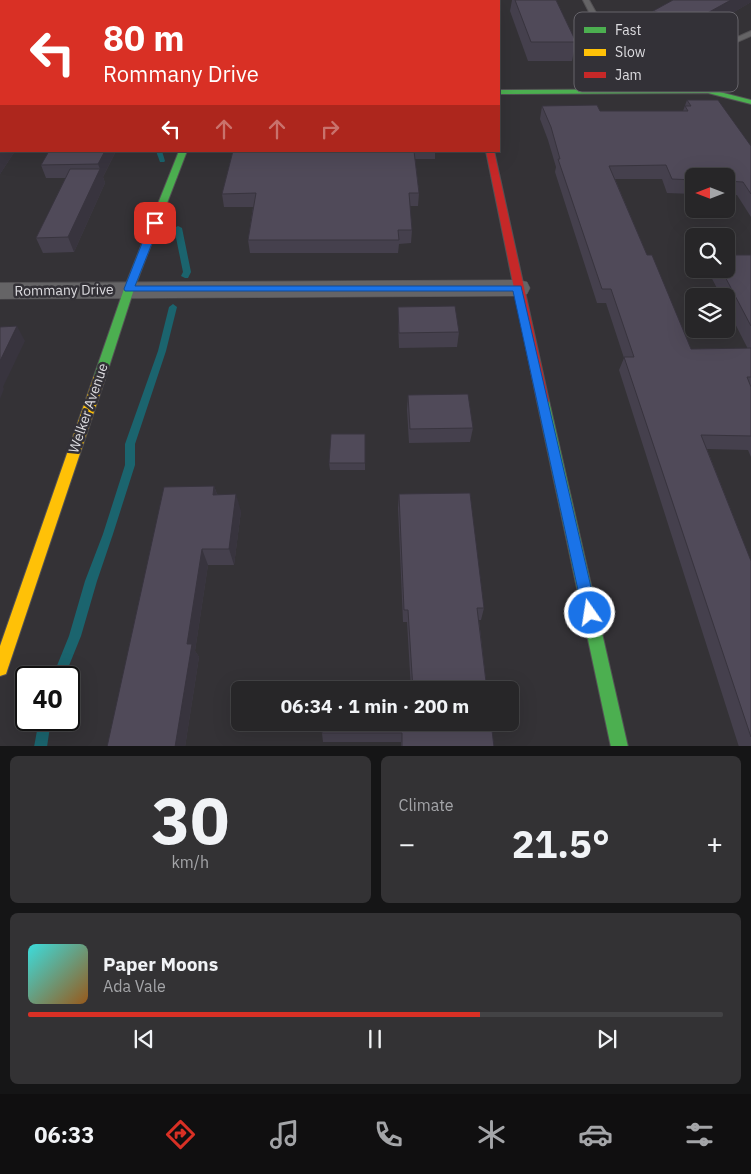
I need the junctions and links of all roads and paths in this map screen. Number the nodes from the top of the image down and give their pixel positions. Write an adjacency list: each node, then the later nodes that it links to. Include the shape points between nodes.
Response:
1 (586, 0): 2 (lane)
2 (592, 12)
3 (751, 33): 4 (lane)
4 (738, 39)
5 (500, 92): 6 (street)
6 (574, 92)
7 (714, 92): 8 (street)
8 (751, 102)
9 (183, 152): 12 (street, Welker Avenue)
10 (490, 152): 11 (street)
11 (518, 288): 12 (street, Rommany Drive); 15 (street)
12 (129, 289): 13 (street, Rommany Drive); 14 (street, Welker Avenue)
13 (0, 291)
14 (0, 668)
15 (620, 746)

